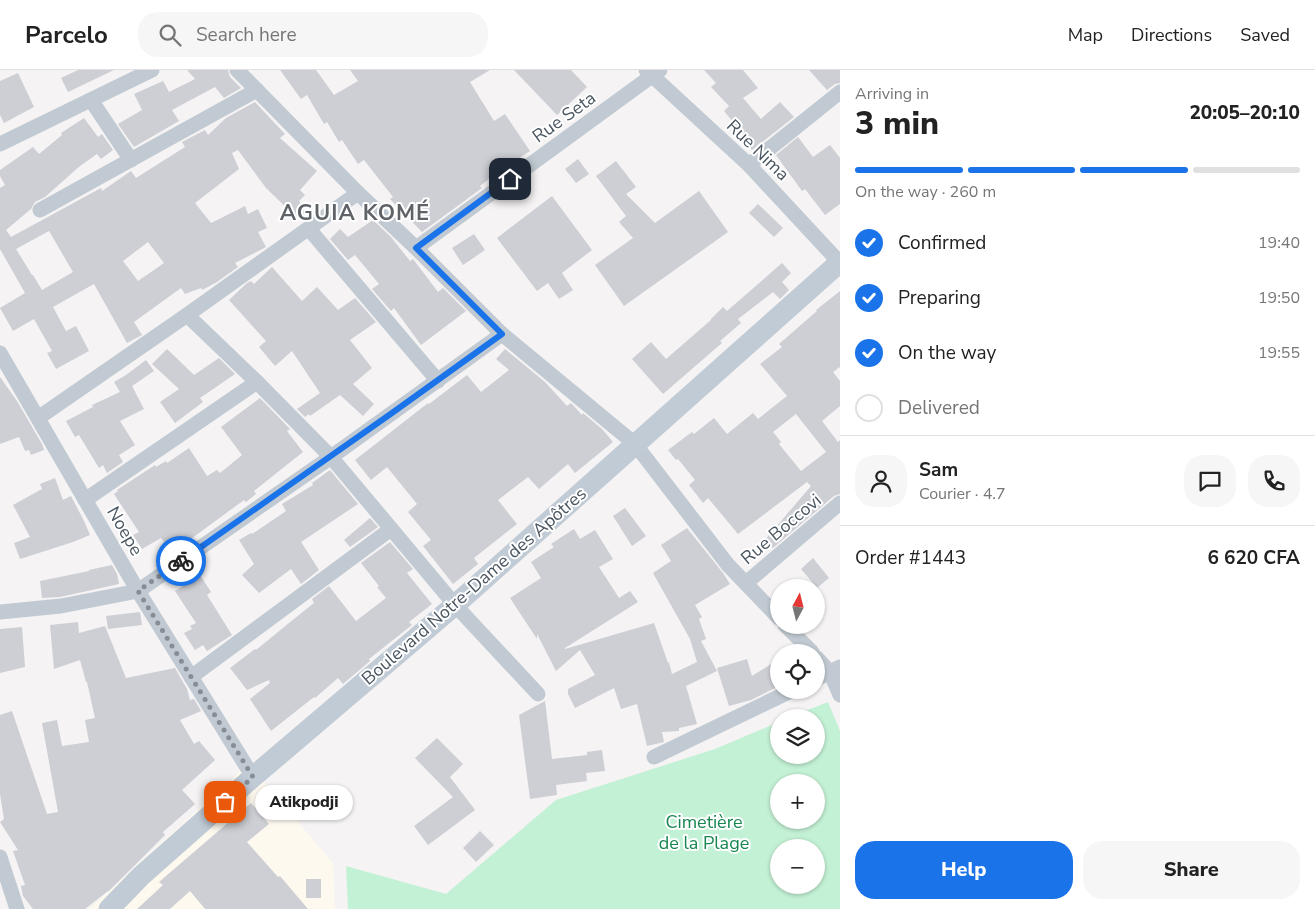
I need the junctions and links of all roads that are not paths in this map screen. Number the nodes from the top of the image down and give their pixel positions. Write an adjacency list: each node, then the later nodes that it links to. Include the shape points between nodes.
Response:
1 (152, 70): 6 (street)
2 (237, 70): 4 (street)
3 (652, 72): 9 (street, Rue Nima); 13 (street, Rue Seta)
4 (257, 90): 8 (street); 10 (street)
5 (840, 92): 9 (street)
6 (92, 100): 7 (street); 8 (street)
7 (0, 144)
8 (131, 160): 11 (street)
9 (749, 164): 14 (street, Rue Nima)
10 (358, 193): 12 (street); 13 (street)
11 (40, 210)
12 (309, 229): 15 (street); 18 (street)
13 (416, 248): 16 (street)
14 (840, 262): 21 (street, Boulevard Notre-Dame des Apôtres)
15 (187, 315): 19 (street); 20 (street)
16 (502, 334): 18 (street); 21 (street)
17 (0, 353): 20 (street, Noepe)
18 (438, 381): 22 (street)
19 (257, 382): 22 (street); 23 (street)
20 (38, 418): 23 (street, Noepe)
21 (636, 444): 26 (street); 28 (street, Boulevard Notre-Dame des Apôtres)
22 (331, 457): 25 (street); 27 (street)
23 (85, 500): 27 (street, Noepe)
24 (840, 503): 26 (street, Rue Boccovi)
25 (391, 529): 28 (street); 34 (street)
26 (746, 584): 29 (street)
27 (138, 591): 30 (street, via 61,606); 34 (street, Noepe)
28 (455, 606): 35 (street); 39 (street, Boulevard Notre-Dame des Apôtres)
29 (770, 609)
30 (0, 612)
31 (794, 634): 32 (street)
32 (804, 644)
33 (835, 670): 36 (street)
34 (191, 677): 39 (street, Noepe)
35 (538, 694)
36 (840, 695)
37 (774, 699): 38 (street)
38 (654, 757)
39 (253, 777): 42 (street, Boulevard Notre-Dame des Apôtres, via 141,876)
40 (0, 857): 41 (street)
41 (17, 909)
42 (109, 909)

